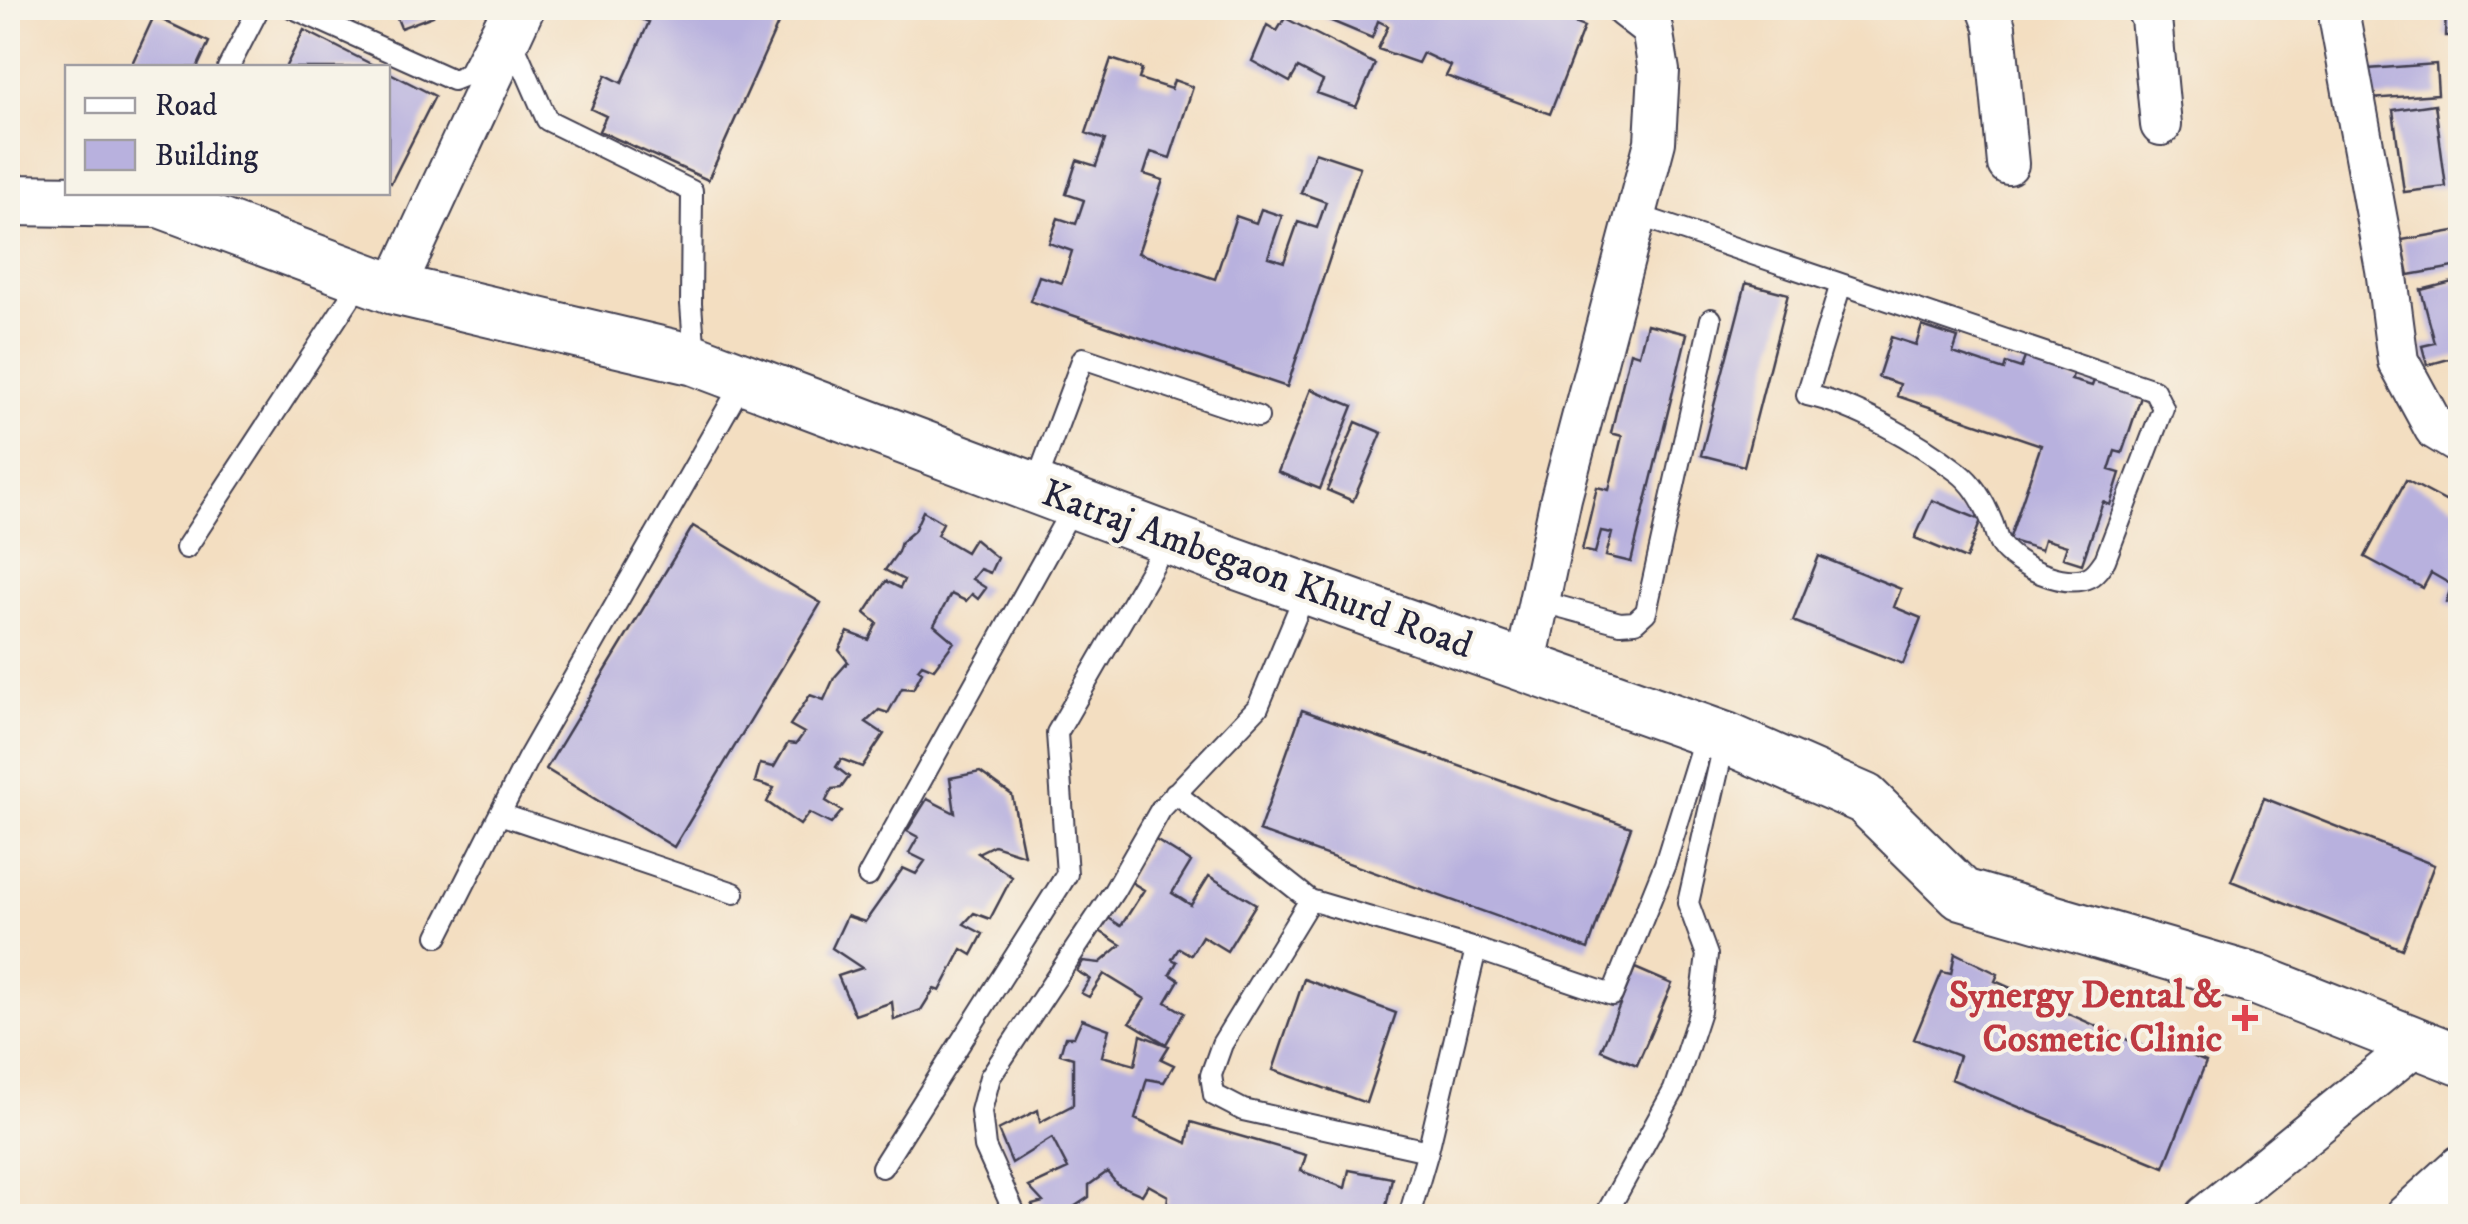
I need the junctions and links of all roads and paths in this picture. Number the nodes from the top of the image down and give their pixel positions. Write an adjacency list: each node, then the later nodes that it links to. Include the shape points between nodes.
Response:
1 (258, 8): 8 (lane)
2 (292, 8): 6 (lane, via 452,80 468,74)
3 (1988, 8): 10 (street, via 1996,27)
4 (2146, 8): 9 (street)
5 (1645, 14): 13 (street, via 1659,71 1655,142)
6 (512, 17): 14 (street); 17 (lane, via 546,120 692,191)
7 (2340, 21): 20 (street, via 2398,361 2435,429)
8 (230, 65)
9 (2161, 126)
10 (2008, 164)
11 (163, 198): 12 (street, Katraj Ambegaon Khurd Road); 14 (street, Katraj Ambegaon Khurd Road)
12 (8, 200)
13 (1636, 214): 15 (lane); 25 (street)
14 (379, 284): 17 (street, Katraj Ambegaon Khurd Road); 23 (lane)
15 (1842, 284): 15 (lane, via 2154,390 2163,408 2096,573 2069,581 2017,560 2000,544 1985,503 1962,474 1832,400 1806,395)
16 (1711, 319): 25 (lane, via 1646,612 1620,623)
17 (695, 360): 18 (street, Katraj Ambegaon Khurd Road)
18 (745, 378): 21 (street, Katraj Ambegaon Khurd Road); 29 (lane)
19 (1258, 418): 21 (lane, via 1084,358)
20 (2460, 444)
21 (1054, 496): 22 (street, Katraj Ambegaon Khurd Road); 30 (lane)
22 (1169, 539): 24 (street, Katraj Ambegaon Khurd Road); 38 (lane, via 1057,733 1067,874)
23 (186, 548)
24 (1306, 589): 26 (street, Katraj Ambegaon Khurd Road); 28 (lane, via 1258,707)
25 (1539, 601): 26 (street)
26 (1525, 667): 27 (street, Katraj Ambegaon Khurd Road)
27 (1716, 734): 34 (lane, via 1612,995); 35 (street, Katraj Ambegaon Khurd Road, via 1865,798 1962,894 2256,980); 41 (lane, via 1688,903 1707,955 1700,1011 1674,1090)
28 (1175, 793): 32 (lane); 39 (lane, via 990,1077 980,1111 985,1147)
29 (500, 814): 31 (lane); 33 (lane)
30 (868, 876)
31 (734, 893)
32 (1310, 900): 34 (lane); 36 (lane, via 1222,1044 1210,1075 1214,1095 1243,1110)
33 (438, 936)
34 (1476, 950): 36 (lane)
35 (2439, 1051): 42 (street)
36 (1428, 1151): 40 (lane)
37 (2460, 1166): 43 (street)
38 (882, 1168)
39 (1016, 1216)
40 (1409, 1216)
41 (1606, 1216)
42 (2204, 1216)
43 (2405, 1216)

